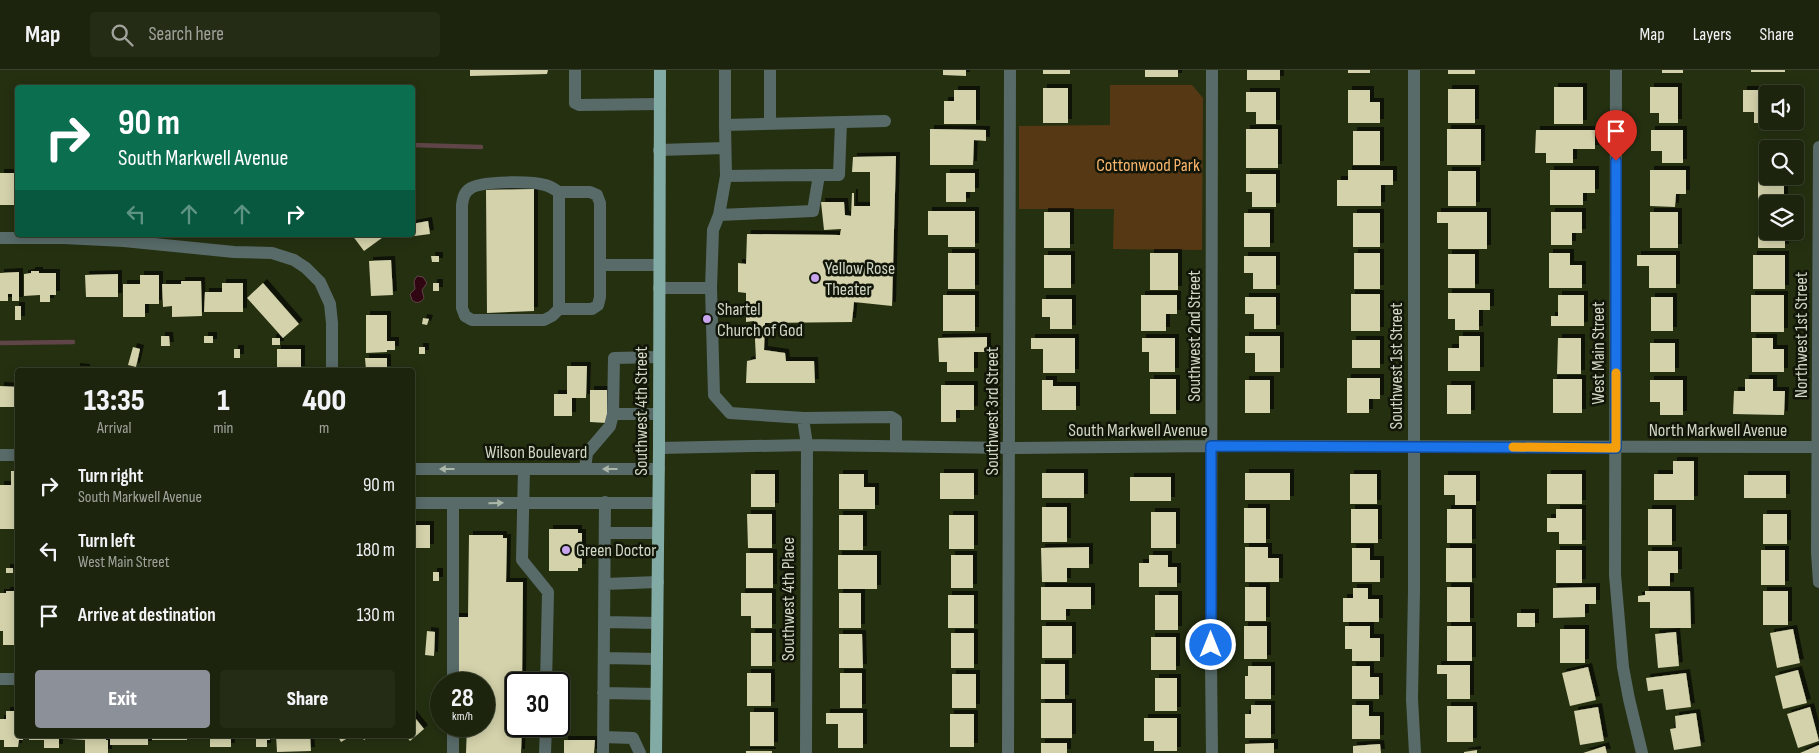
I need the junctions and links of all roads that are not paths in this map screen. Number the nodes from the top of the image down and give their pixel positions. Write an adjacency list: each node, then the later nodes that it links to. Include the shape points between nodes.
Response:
1 (575, 70): 9 (street, via 575,103 579,106)
2 (660, 70): 9 (main road, Southwest 4th Street)
3 (725, 70): 13 (street)
4 (770, 70): 12 (street)
5 (1010, 70): 38 (street, Southwest 3rd Street)
6 (1212, 70): 34 (street, Southwest 2nd Street)
7 (1414, 70): 35 (street, Southwest 1st Street)
8 (1616, 70): 39 (street, West Main Street)
9 (660, 104): 16 (main road, Southwest 4th Street)
10 (840, 122): 11 (street); 12 (street); 17 (street, via 839,175)
11 (885, 122)
12 (770, 124): 13 (street)
13 (725, 125): 15 (street)
14 (1819, 147): 36 (street, Northwest 1st Street)
15 (726, 148): 16 (street); 18 (street)
16 (659, 150): 23 (main road, Southwest 4th Street)
17 (819, 175): 18 (street); 20 (street, via 813,211)
18 (726, 176): 20 (street)
19 (559, 192): 22 (street, via 597,195 600,203); 26 (street); 26 (street, via 534,183 484,183 464,195 462,308 465,316 472,320 544,320)
20 (719, 214): 25 (street, via 713,230)
21 (0, 238): 28 (street, via 89,239 272,253 294,260 320,282 330,304)
22 (600, 264): 23 (street); 26 (street, via 598,305 592,309)
23 (659, 265): 24 (main road, Southwest 4th Street)
24 (659, 288): 25 (street); 27 (main road, Southwest 4th Street)
25 (712, 288): 31 (street, via 714,395 730,413)
26 (559, 309)
27 (659, 356): 29 (street, via 614,358); 30 (main road, Southwest 4th Street)
28 (332, 368)
29 (613, 414): 30 (street); 44 (street, via 610,426 587,453)
30 (659, 414): 37 (main road, Southwest 4th Street)
31 (804, 418): 32 (street, Southwest 4th Place); 33 (street, via 895,418)
32 (807, 445): 33 (street, South Markwell Avenue); 37 (street, South Markwell Avenue); 74 (street, Southwest 4th Place)
33 (896, 446): 38 (street, South Markwell Avenue)
34 (1211, 446): 35 (street, South Markwell Avenue); 38 (street, South Markwell Avenue); 76 (street, Southwest 2nd Street)
35 (1413, 447): 39 (street, South Markwell Avenue); 77 (street, Southwest 1st Street, via 1412,699)
36 (1819, 447): 39 (street, North Markwell Avenue); 54 (street, Northwest 1st Street)
37 (659, 448): 45 (main road, Southwest 4th Street)
38 (1009, 448): 75 (street, Southwest 3rd Street)
39 (1616, 448): 78 (street, West Main Street, via 1619,631 1629,699)
40 (0, 455): 41 (street)
41 (15, 455)
42 (415, 469): 43 (street, Wilson Boulevard, one-way to 42)
43 (524, 469): 44 (street, Wilson Boulevard); 46 (street)
44 (585, 469): 45 (street, Wilson Boulevard, one-way to 44)
45 (659, 469): 50 (main road, Southwest 4th Street)
46 (524, 502): 47 (street); 49 (street, one-way to 46); 61 (street, via 522,560 548,592)
47 (605, 502): 50 (street); 51 (street)
48 (415, 503): 49 (street)
49 (453, 503): 60 (street)
50 (658, 503): 52 (main road, Southwest 4th Street)
51 (605, 533): 52 (street); 55 (street)
52 (658, 533): 53 (main road, Southwest 4th Street)
53 (658, 582): 55 (street); 57 (main road, Southwest 4th Street)
54 (1819, 582)
55 (604, 584): 56 (street)
56 (604, 622): 57 (street); 58 (street)
57 (657, 623): 59 (main road, Southwest 4th Street)
58 (604, 658): 59 (street); 64 (street)
59 (657, 659): 65 (main road, Southwest 4th Street)
60 (453, 672)
61 (546, 672)
62 (0, 679): 63 (street)
63 (15, 679)
64 (604, 693): 65 (street); 68 (street)
65 (656, 694): 73 (main road, Southwest 4th Street)
66 (453, 737): 69 (street)
67 (546, 737): 70 (street)
68 (603, 737): 71 (street); 72 (street, via 634,738)
69 (453, 753)
70 (545, 753)
71 (603, 753)
72 (640, 753)
73 (656, 753)
74 (806, 753)
75 (1008, 753)
76 (1212, 753)
77 (1415, 753)
78 (1642, 753)

